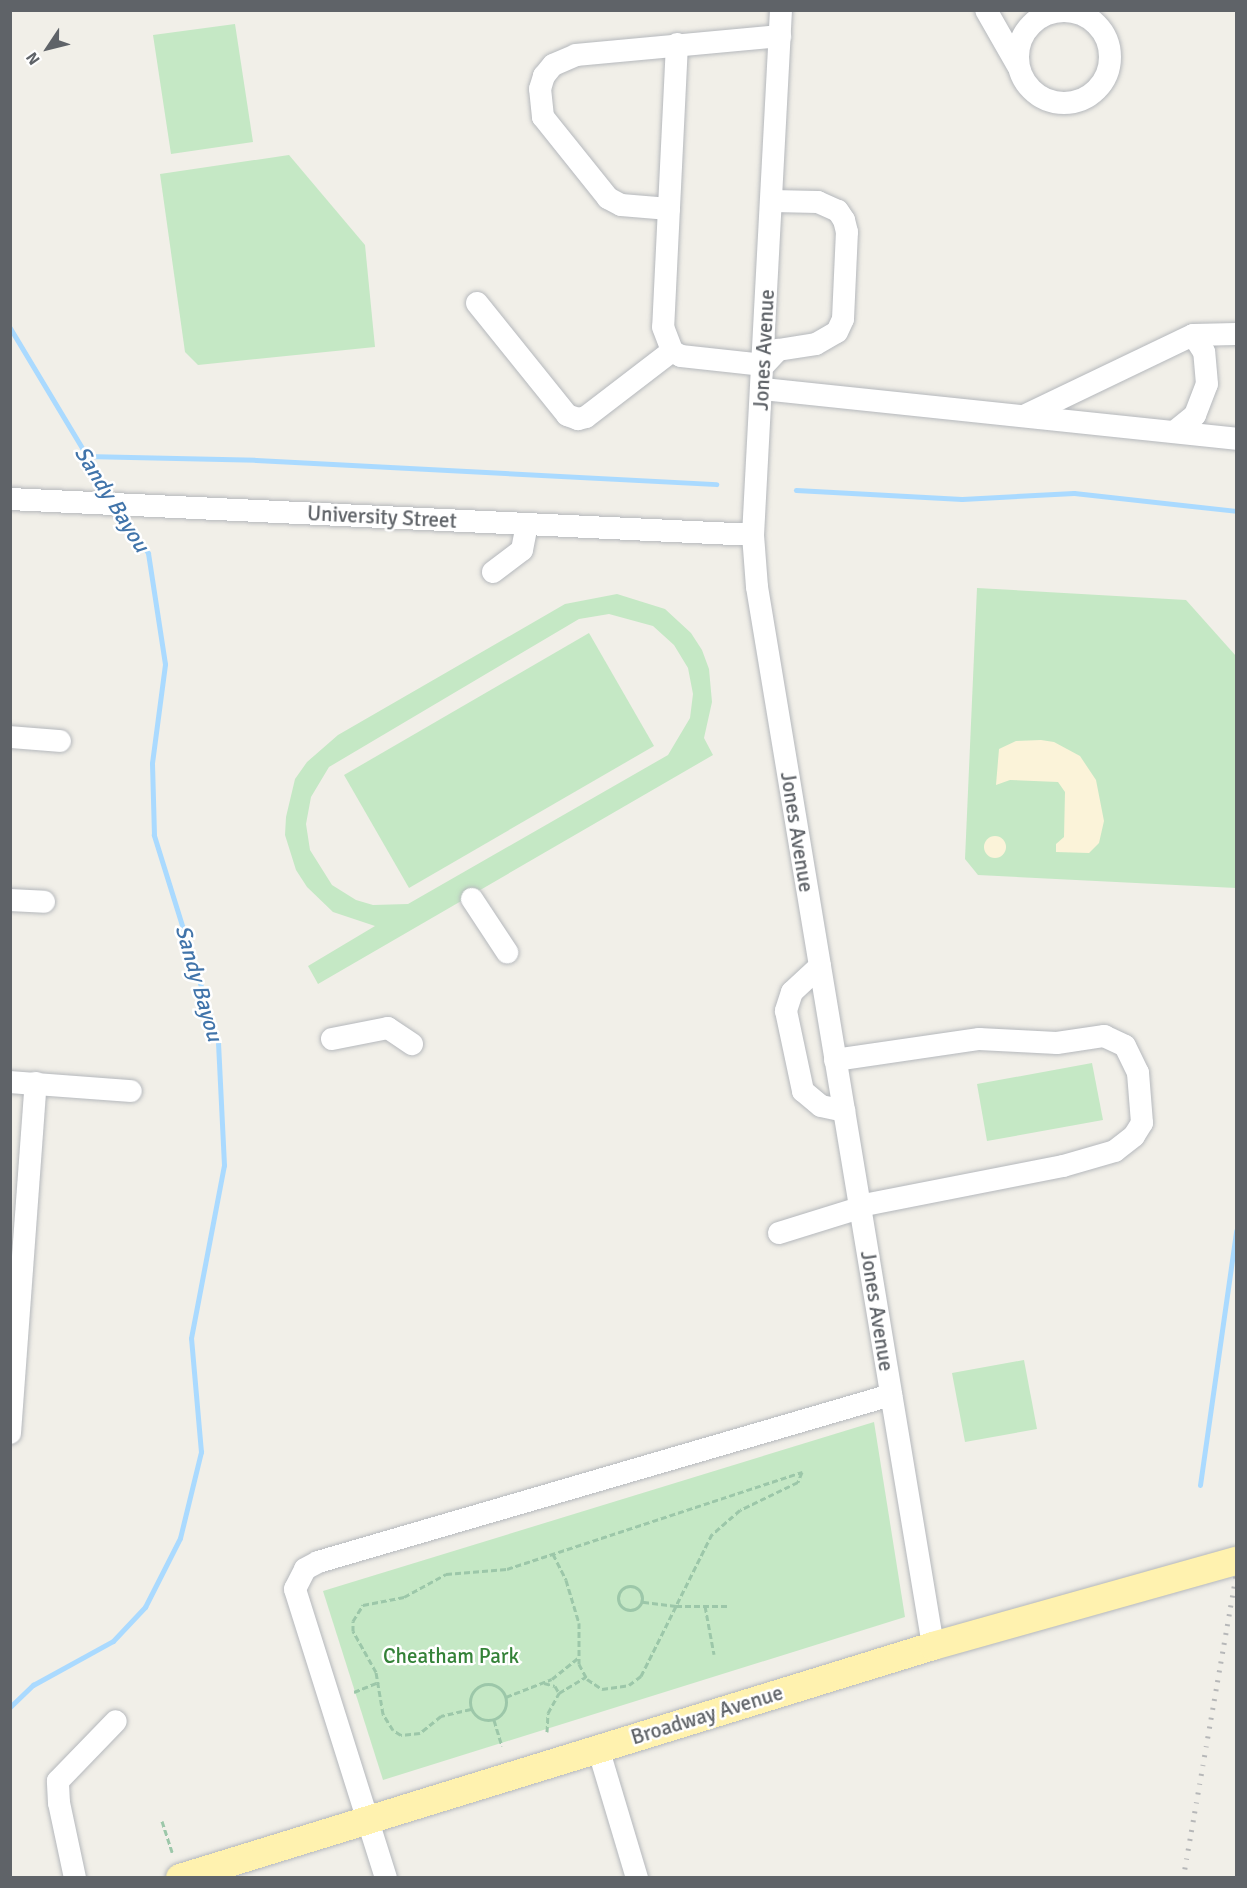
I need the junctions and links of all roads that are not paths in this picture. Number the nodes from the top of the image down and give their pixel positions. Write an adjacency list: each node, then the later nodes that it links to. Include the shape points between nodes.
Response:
1 (781, 10): 6 (street, Jones Avenue)
2 (986, 10): 8 (street)
3 (1053, 10): 4 (street)
4 (1061, 11): 5 (street); 8 (street, via 1038,19 1022,36)
5 (1087, 14): 8 (street, via 1100,28 1110,55 1108,70 1092,94 1072,102 1049,101 1035,94)
6 (780, 36): 7 (street); 9 (street, Jones Avenue)
7 (677, 44): 10 (street); 10 (street, via 563,59 544,76 540,89 540,104 550,129 608,198 621,205)
8 (1018, 68)
9 (772, 201): 15 (street, Jones Avenue); 15 (street, via 818,202 837,211 847,232 846,265 843,319 837,332 816,344 778,350)
10 (669, 209): 14 (street, via 663,327)
11 (477, 303): 14 (street, via 567,415 578,419 586,417)
12 (1236, 334): 13 (street)
13 (1193, 335): 17 (street); 18 (street, via 1204,352 1207,384 1196,415)
14 (672, 351): 15 (street, via 681,356)
15 (764, 365): 16 (street, Jones Avenue)
16 (763, 389): 17 (street); 22 (street, Jones Avenue)
17 (1022, 416): 18 (street)
18 (1174, 432): 19 (street)
19 (1236, 439)
20 (10, 499): 21 (street, University Street)
21 (527, 524): 22 (street, University Street); 23 (street, via 522,550)
22 (753, 535): 30 (street, Jones Avenue, via 757,587)
23 (493, 572)
24 (10, 737): 25 (street)
25 (60, 741)
26 (471, 899): 29 (street)
27 (10, 900): 28 (street)
28 (44, 902)
29 (507, 951)
30 (820, 966): 33 (street, Jones Avenue); 37 (street, via 792,992 786,1011 803,1091 821,1106)
31 (332, 1039): 32 (street, via 388,1028)
32 (412, 1044)
33 (836, 1060): 37 (street, Jones Avenue); 38 (street, via 979,1039 1057,1043 1104,1036 1125,1046 1138,1072 1142,1123 1134,1136 1115,1151 1063,1166)
34 (10, 1082): 35 (street)
35 (36, 1083): 36 (street); 41 (street)
36 (131, 1091)
37 (844, 1111): 38 (street, Jones Avenue)
38 (860, 1207): 39 (street); 40 (street, Jones Avenue)
39 (779, 1233)
40 (891, 1395): 43 (street, Jones Avenue); 46 (street, via 318,1562 305,1569 295,1589)
41 (10, 1433)
42 (1236, 1561): 43 (main road, Broadway Avenue)
43 (933, 1646): 45 (main road, Broadway Avenue)
44 (116, 1721): 48 (street, via 58,1781 58,1803)
45 (598, 1748): 46 (main road, Broadway Avenue); 50 (street)
46 (368, 1819): 47 (main road, Broadway Avenue); 49 (street)
47 (176, 1865)
48 (75, 1878)
49 (387, 1878)
50 (637, 1878)

